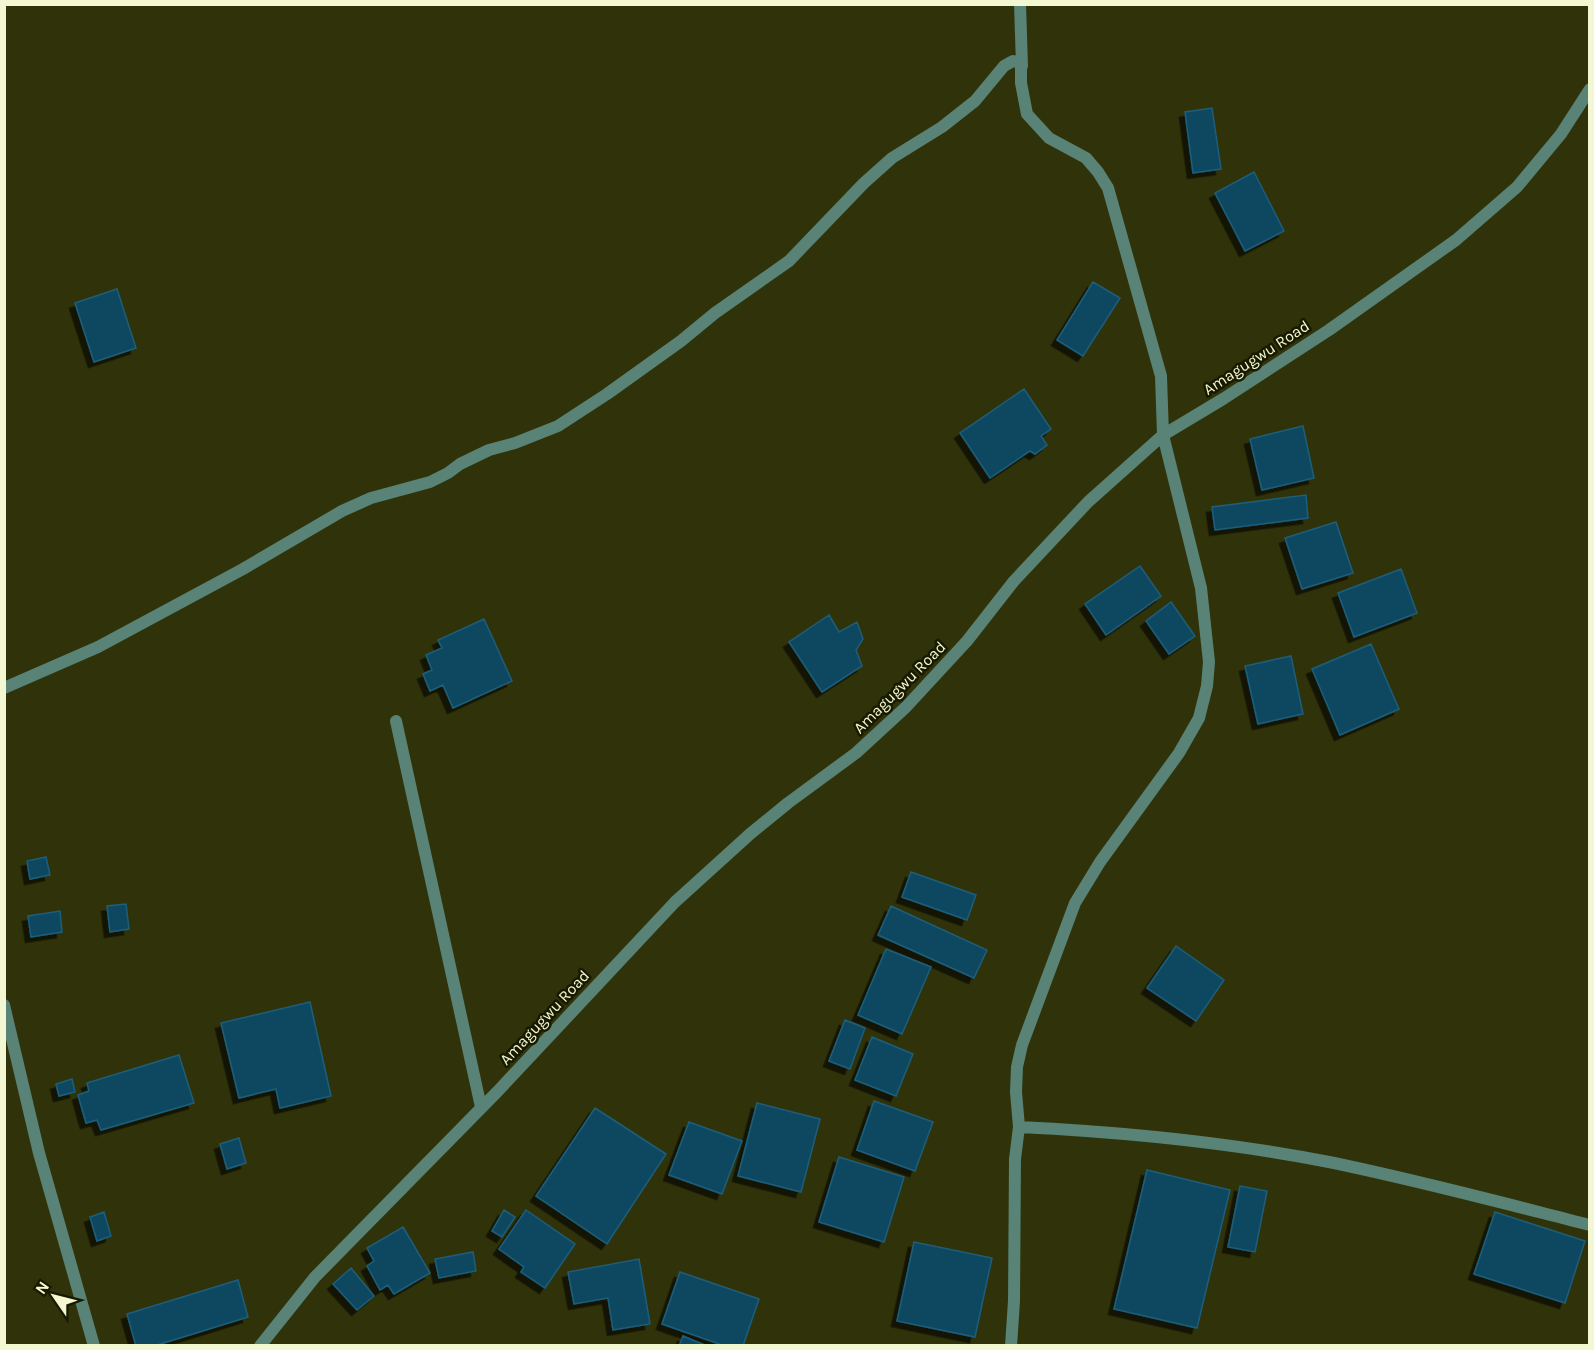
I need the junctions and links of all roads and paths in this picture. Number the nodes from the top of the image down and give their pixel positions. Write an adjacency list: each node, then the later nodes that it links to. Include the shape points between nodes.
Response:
1 (1020, 4): 2 (street)
2 (1022, 66): 4 (street, via 1027,114 1049,138 1086,158 1108,188 1161,376); 5 (street, via 1012,61 1004,66 975,101 892,158 864,183 789,261 567,420 489,450 430,482 371,498 342,511 98,647)
3 (1590, 89): 4 (street, Amagugwu Road, via 1561,134 1516,187 1456,240 1329,330)
4 (1163, 435): 8 (street, Amagugwu Road, via 1088,502 906,706 856,753 788,803 675,902); 9 (street, via 1201,588 1209,662 1207,686 1199,718 1179,753 1075,903 1022,1045 1016,1084)
5 (4, 688)
6 (396, 721): 8 (street)
7 (4, 1005): 11 (street, via 39,1153)
8 (481, 1107): 12 (street, Amagugwu Road, via 315,1276)
9 (1019, 1127): 10 (street, via 1158,1136 1329,1162); 13 (street)
10 (1590, 1225)
11 (94, 1346)
12 (260, 1346)
13 (1011, 1346)

